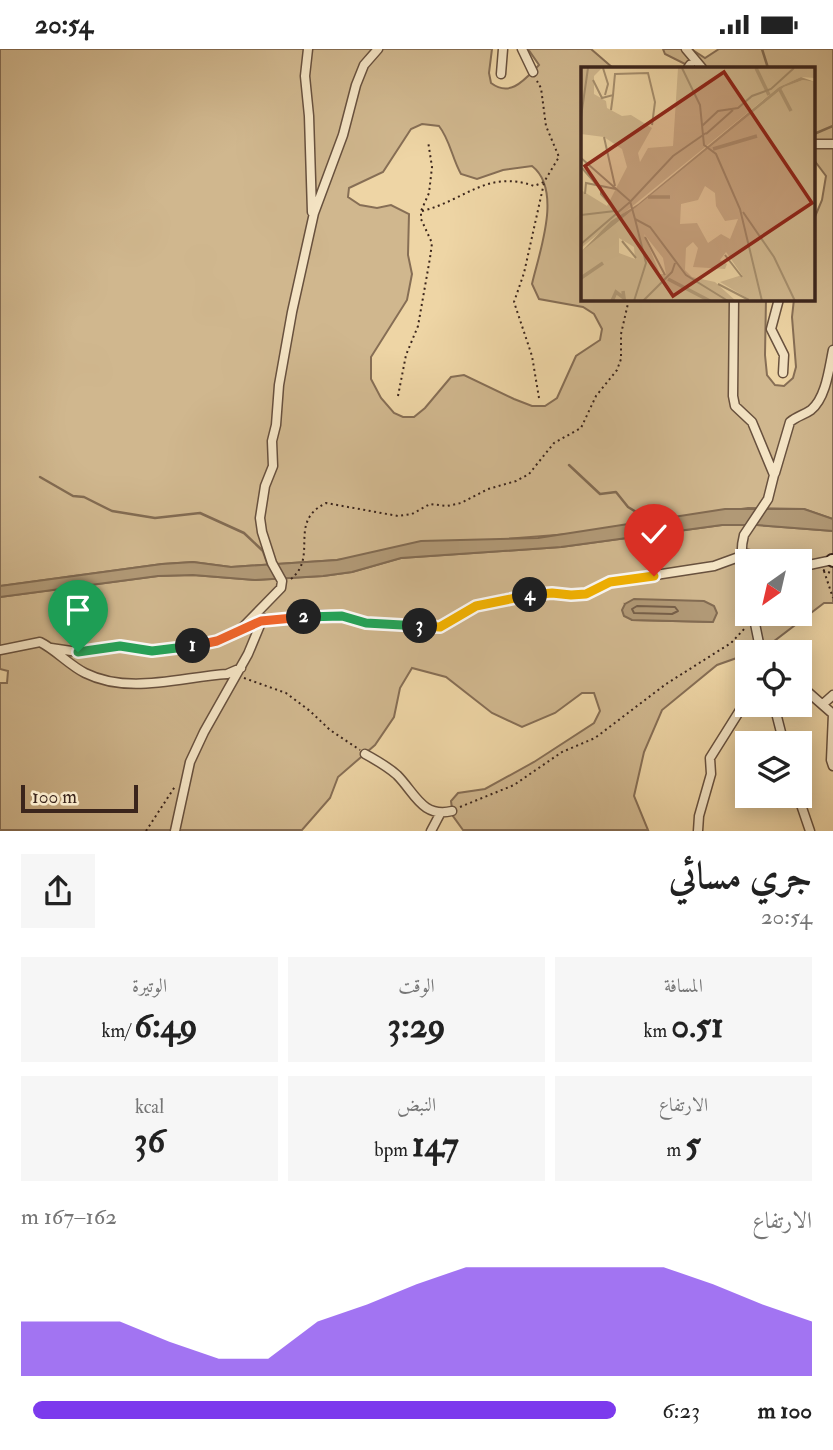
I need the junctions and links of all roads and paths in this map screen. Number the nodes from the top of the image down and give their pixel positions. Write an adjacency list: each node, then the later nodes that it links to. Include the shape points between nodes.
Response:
1 (308, 49): 12 (street, via 304,76)
2 (378, 49): 12 (street, via 364,65 356,85)
3 (503, 49): 8 (street)
4 (522, 49): 7 (street)
5 (686, 49): 6 (street)
6 (701, 67)
7 (533, 72): 10 (path, via 559,157)
8 (501, 74)
9 (428, 141): 11 (path, via 432,167)
10 (544, 182): 11 (path, via 534,186 498,181); 19 (path, via 514,302)
11 (421, 211): 18 (path, via 432,243 418,327 406,355)
12 (312, 222): 26 (street, via 279,385 273,466 260,517 272,563)
13 (629, 301): 26 (path, via 617,370 596,396 581,428 554,443 528,474 461,503 430,504 412,514 398,516 326,503 317,507 306,523 300,571)
14 (734, 301): 20 (street, via 735,406 752,422)
15 (778, 301): 17 (street, via 771,329 784,355)
16 (833, 350): 20 (street, via 817,404 790,422)
17 (783, 373)
18 (398, 396)
19 (540, 398)
20 (774, 475): 21 (street, via 768,499 744,535)
21 (743, 549)
22 (735, 559): 29 (street, via 610,582 586,594 514,597 476,606 440,627 318,615)
23 (833, 561): 24 (street)
24 (812, 563)
25 (824, 571): 27 (path)
26 (282, 581): 28 (street)
27 (833, 598)
28 (272, 599): 29 (street); 31 (street)
29 (261, 621): 31 (street); 34 (street)
30 (747, 627): 43 (path, via 595,738 562,752 514,785)
31 (240, 630): 32 (street, via 217,641 168,650 120,646 78,652)
32 (51, 648): 33 (street, via 40,642); 34 (street, via 85,673 109,682 132,684)
33 (0, 650)
34 (239, 672): 39 (path, via 286,693); 46 (street, via 190,762)
35 (812, 695): 37 (street)
36 (833, 695): 37 (street)
37 (823, 704): 40 (street, via 833,714)
38 (736, 717): 48 (street, via 710,758 711,774)
39 (365, 754): 44 (street, via 386,765 424,807)
40 (833, 766)
41 (176, 785): 45 (path)
42 (802, 808): 49 (street)
43 (453, 811): 44 (street)
44 (440, 814): 47 (street)
45 (146, 831)
46 (175, 831)
47 (431, 831)
48 (698, 831)
49 (810, 831)

